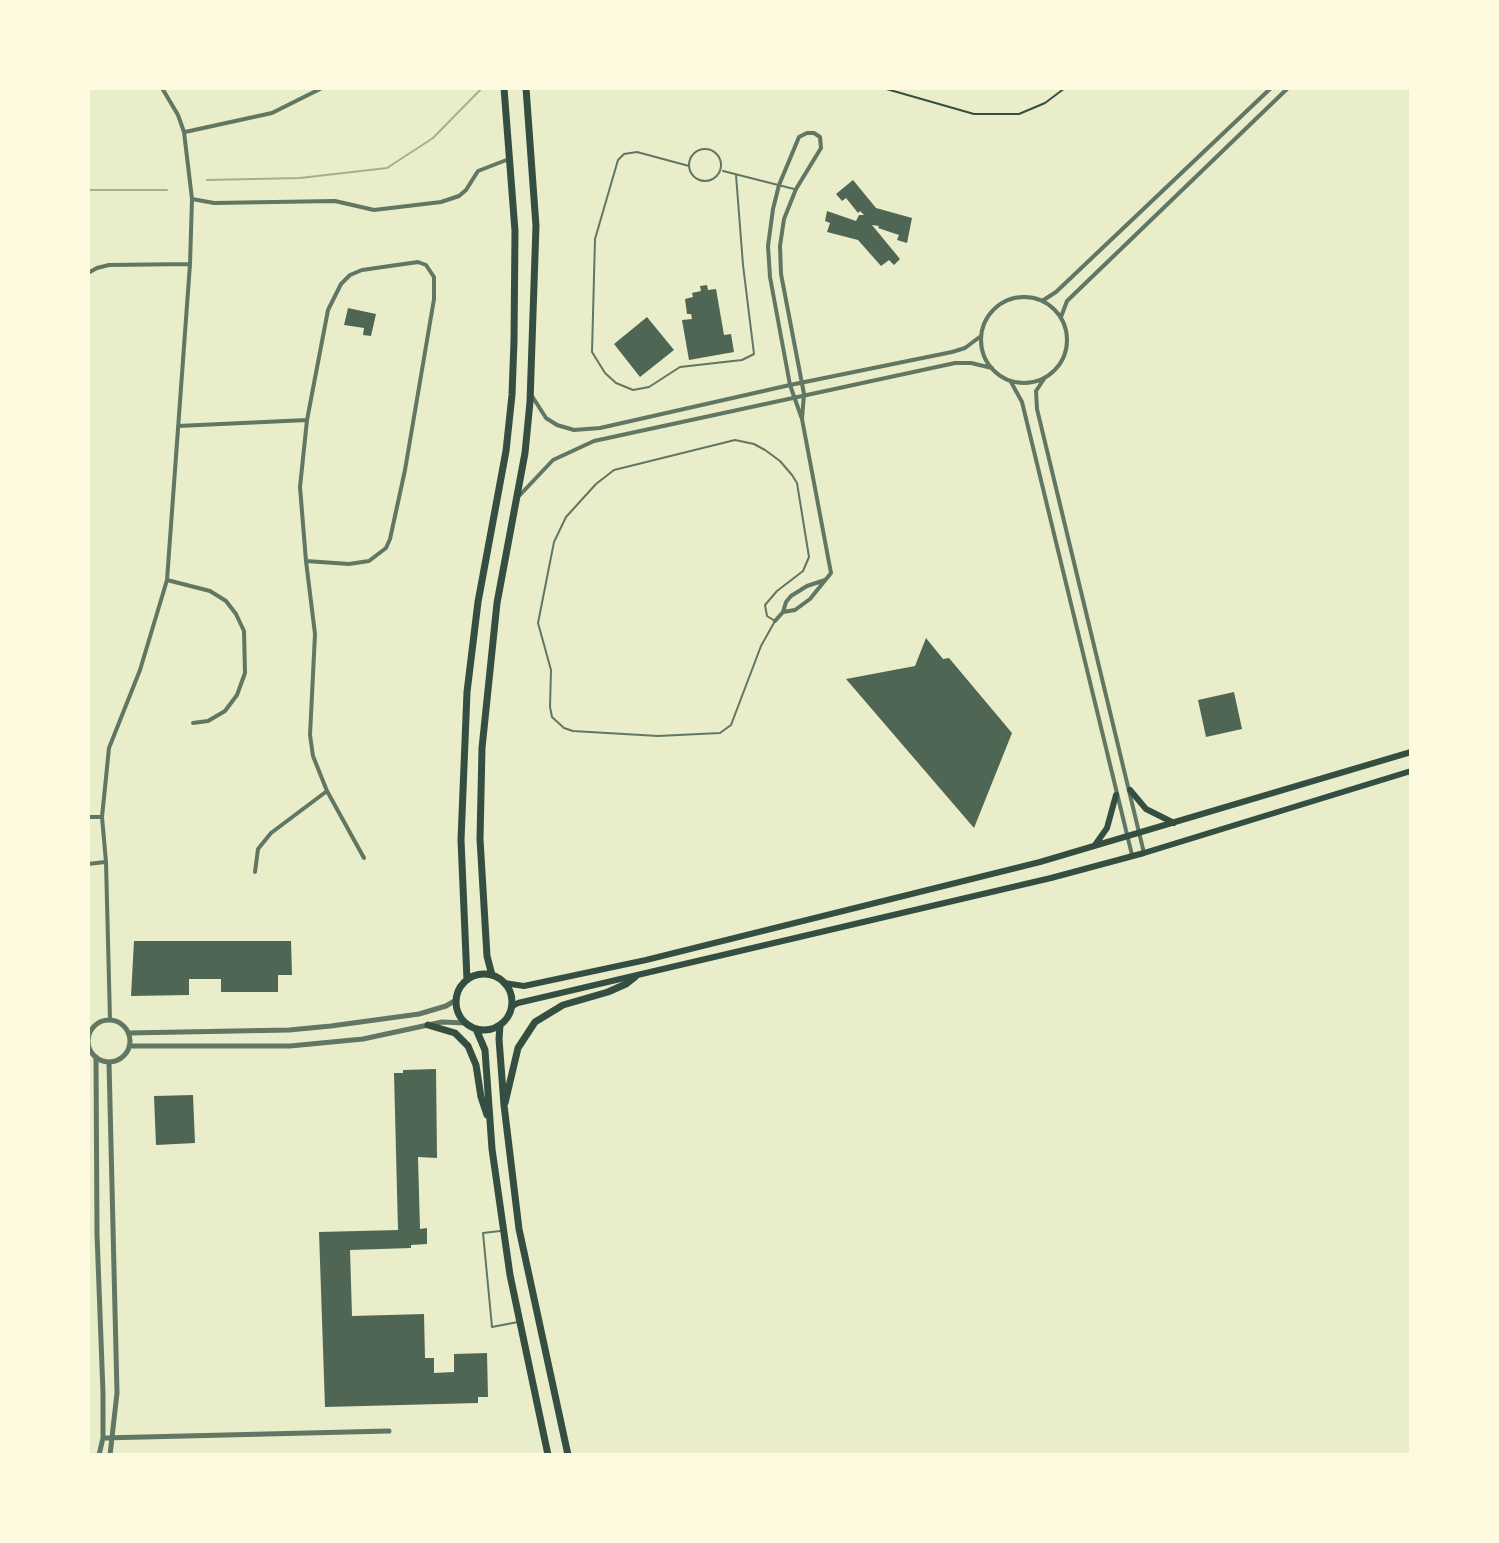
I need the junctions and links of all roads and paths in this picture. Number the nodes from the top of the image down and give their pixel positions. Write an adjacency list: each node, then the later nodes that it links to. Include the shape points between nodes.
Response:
1 (162, 88): 9 (street)
2 (322, 88): 9 (street, via 272,113)
3 (504, 88): 10 (highway)
4 (526, 88): 27 (highway, via 536,226)
5 (883, 88): 6 (path, via 974,114 1019,114)
6 (1065, 88)
7 (1271, 88): 19 (street)
8 (1288, 88): 20 (street, via 1067,301)
9 (184, 132): 16 (street)
10 (509, 159): 16 (street, via 474,173 466,190 450,200 407,206 374,210 335,201); 61 (highway, via 515,289 512,395 478,602 463,748)
11 (689, 166): 12 (lane, via 702,181); 12 (lane, via 696,152 707,149 720,158); 13 (lane, via 637,152 624,154 595,239 592,352 605,373 633,390 649,387 680,367 754,354)
12 (720, 171): 13 (lane)
13 (736, 175): 14 (lane)
14 (779, 185): 15 (lane); 15 (street, via 799,137 814,133 821,148); 26 (street, via 768,246)
15 (796, 189): 25 (street, via 780,246)
16 (192, 199): 17 (street)
17 (190, 264): 18 (street, via 109,265); 32 (street)
18 (88, 273)
19 (1042, 301): 20 (street); 21 (street, via 1029,297 1003,303 992,311)
20 (1061, 317): 23 (street, via 1067,347 1060,366)
21 (981, 336): 22 (street); 25 (street, via 952,352)
22 (992, 368): 24 (street); 28 (street, via 955,363)
23 (1044, 379): 24 (street); 42 (street, via 1036,391 1037,409)
24 (1011, 382): 43 (street, via 1022,402)
25 (802, 383): 26 (street); 28 (street)
26 (790, 385): 27 (street, via 583,430 549,421); 29 (street)
27 (530, 394): 33 (highway)
28 (804, 394): 29 (street); 30 (street)
29 (793, 396): 30 (street); 33 (street, via 579,446 546,465)
30 (802, 419): 35 (street, via 831,573)
31 (307, 420): 32 (street); 34 (street, via 300,487); 34 (street, via 328,310 341,284 362,270 426,265 434,277 434,299 390,539 369,561)
32 (178, 426): 36 (street)
33 (516, 499): 59 (highway, via 497,603 482,748 480,839)
34 (306, 561): 45 (street, via 315,634 310,735)
35 (827, 579): 37 (street, via 810,599); 37 (street, via 791,596)
36 (167, 580): 39 (street, via 210,591 226,601 244,631 245,673 237,695 225,711); 48 (street, via 109,748)
37 (783, 612): 38 (street)
38 (775, 621): 38 (lane, via 726,731 658,736 573,731 552,717 551,670 538,623 554,542 572,509 614,470 735,440 754,444 780,461 797,483 809,557 803,571 765,605 767,616)
39 (193, 723)
40 (1411, 752): 49 (main road)
41 (1411, 771): 53 (main road)
42 (1125, 772): 43 (street); 44 (street)
43 (1111, 775): 46 (street)
44 (1130, 790): 49 (main road, via 1146,809); 50 (street)
45 (327, 791): 55 (street); 58 (street, via 271,833 258,849)
46 (1116, 795): 51 (street); 52 (main road, via 1107,828)
47 (88, 817): 48 (street)
48 (102, 817): 56 (street)
49 (1174, 823): 50 (main road)
50 (1139, 833): 51 (main road); 53 (street)
51 (1127, 836): 52 (main road); 54 (street)
52 (1093, 847): 62 (main road, via 646,960 524,986)
53 (1144, 853): 54 (main road)
54 (1132, 856): 60 (main road)
55 (364, 858)
56 (106, 862): 57 (street); 65 (street)
57 (88, 864)
58 (255, 872)
59 (492, 975): 61 (highway); 62 (highway)
60 (635, 977): 64 (main road); 75 (highway, via 608,992 563,1005 535,1022 518,1048)
61 (467, 980): 63 (highway)
62 (504, 983): 64 (highway)
63 (456, 1000): 66 (highway); 70 (street, via 419,1014 356,1024)
64 (511, 1007): 68 (highway)
65 (110, 1020): 70 (street); 71 (street, via 95,1026)
66 (466, 1023): 67 (street); 69 (highway)
67 (428, 1025): 72 (street, via 299,1045); 76 (highway, via 455,1033 468,1046)
68 (500, 1025): 69 (highway); 75 (highway)
69 (476, 1029): 76 (highway, via 485,1050)
70 (128, 1033): 72 (street)
71 (88, 1041): 73 (street)
72 (129, 1046): 74 (street, via 122,1058)
73 (96, 1057): 74 (street); 80 (street)
74 (109, 1062): 81 (street, via 117,1393)
75 (504, 1105): 85 (highway, via 519,1229)
76 (490, 1120): 77 (highway)
77 (503, 1231): 78 (highway); 78 (lane, via 483,1233 492,1327)
78 (519, 1322): 84 (highway)
79 (389, 1431): 81 (street)
80 (103, 1438): 81 (street); 82 (street)
81 (113, 1438): 83 (street)
82 (99, 1455)
83 (110, 1455)
84 (548, 1455)
85 (568, 1455)

